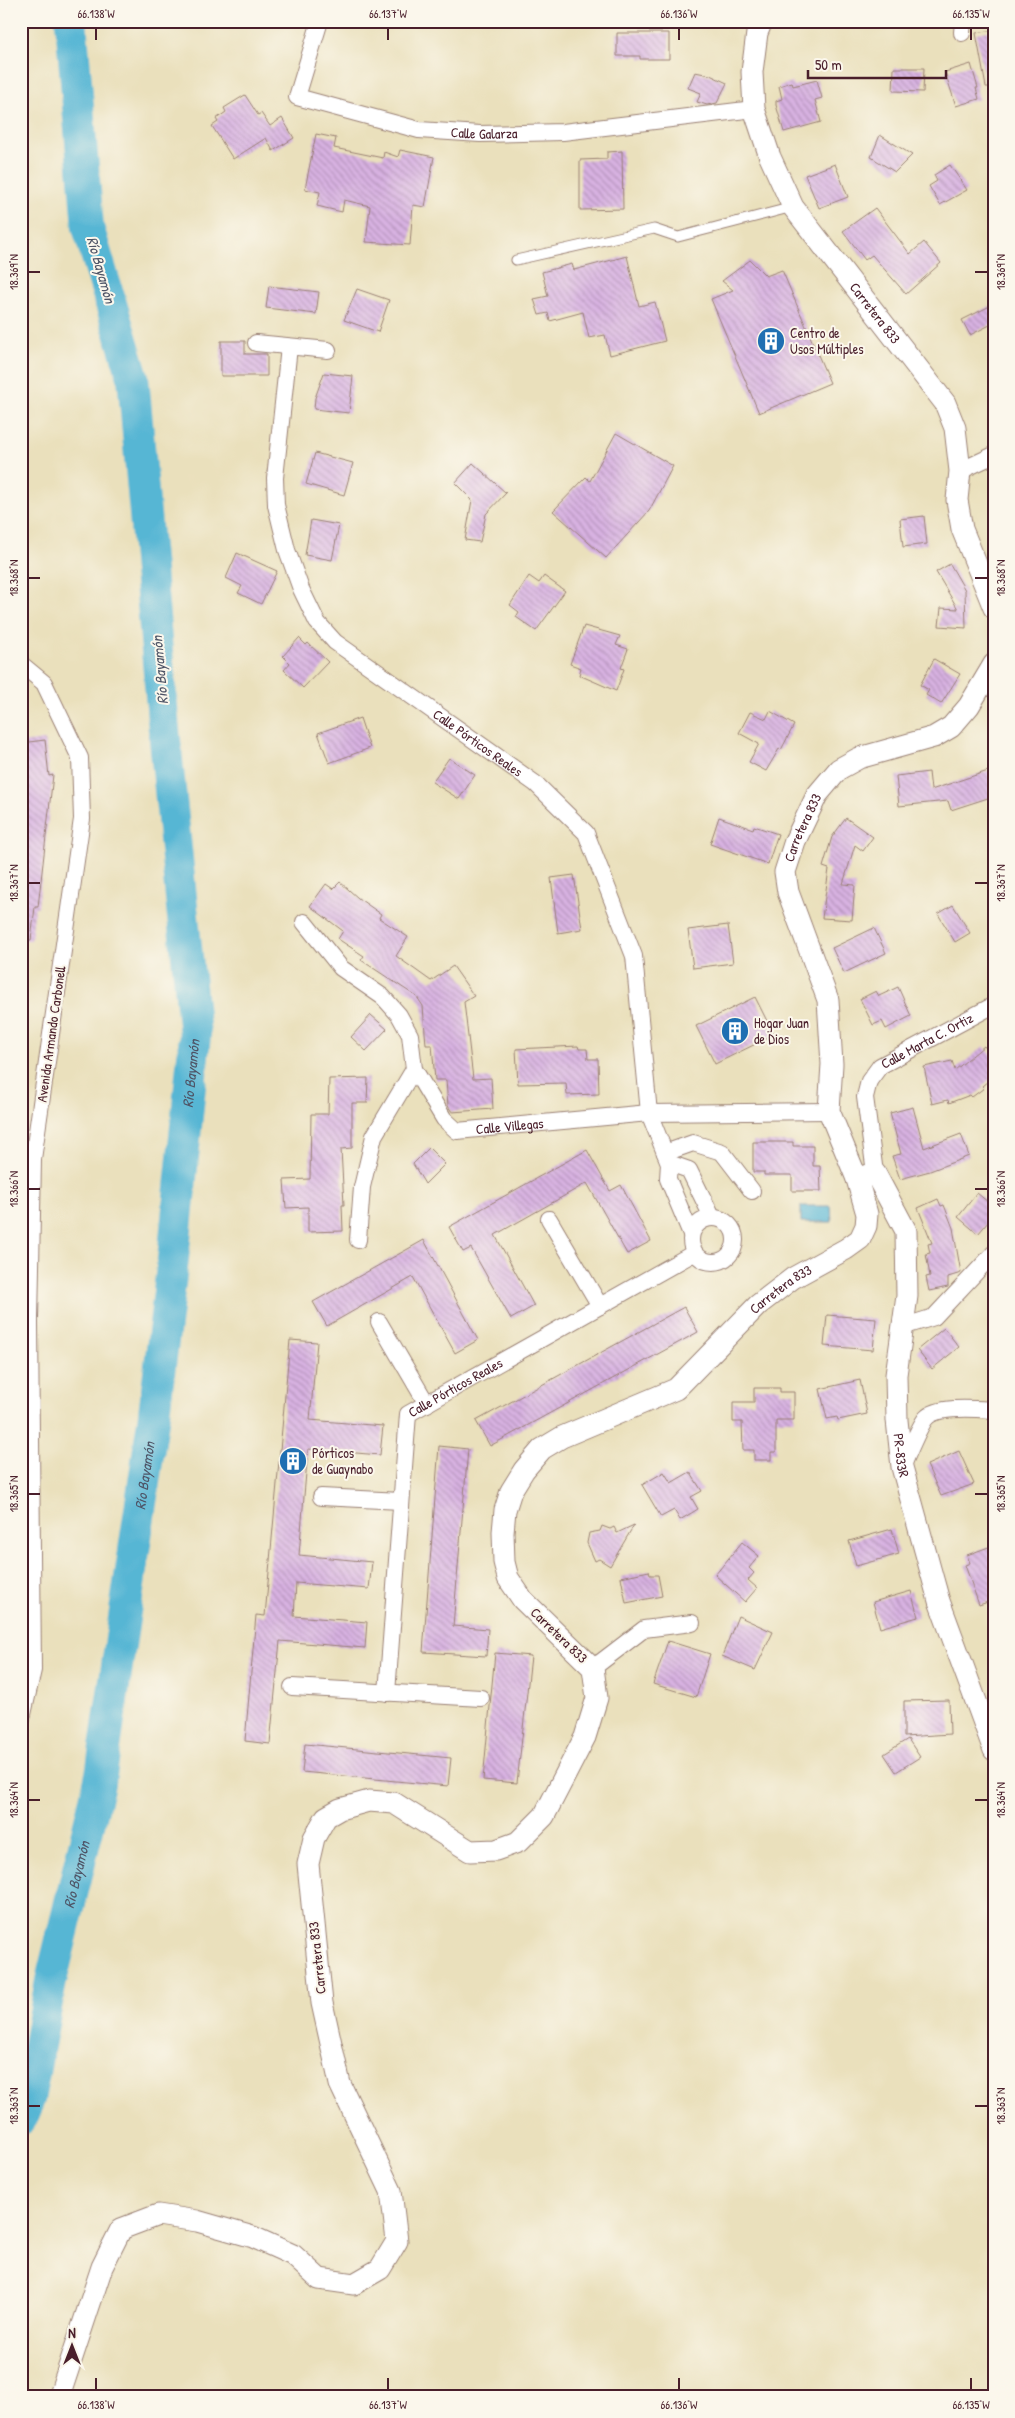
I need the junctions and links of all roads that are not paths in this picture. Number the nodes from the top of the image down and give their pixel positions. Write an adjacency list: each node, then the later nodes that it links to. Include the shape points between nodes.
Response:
1 (320, 21): 3 (street, Calle Galarza, via 297,97 419,130 480,134 563,132)
2 (762, 21): 3 (street, Carretera 833, via 757,33 752,72)
3 (754, 109): 4 (street, Carretera 833, via 770,157)
4 (793, 207): 5 (lane, via 678,237 654,229); 10 (street, Carretera 833, via 945,403 956,428)
5 (516, 260)
6 (256, 343): 7 (street)
7 (289, 347): 8 (street); 18 (street, Calle Pórticos Reales, via 275,478 276,505 301,589 318,622 335,642 536,784 586,833 634,956)
8 (328, 350)
9 (994, 455): 10 (street)
10 (960, 471): 11 (street, Carretera 833, via 957,500 962,529)
11 (994, 608)
12 (21, 664): 20 (street, Avenida Armando Carbonell, via 44,683 80,758 82,819)
13 (994, 664): 17 (street, Carretera 833, via 970,706 951,727 934,737 859,758 839,769 817,795 795,841 785,872 788,892 828,1000 832,1064)
14 (304, 922): 16 (street, Calle Villegas, via 341,968 383,997 399,1015 410,1035)
15 (994, 1005): 21 (street, Calle Marta C. Ortiz, via 880,1066 869,1081 865,1097)
16 (414, 1068): 18 (street, Calle Villegas, via 444,1119 457,1131); 26 (street, via 374,1136 362,1187)
17 (829, 1111): 18 (street, Calle Villegas); 21 (street, Carretera 833)
18 (648, 1113): 19 (street, Calle Pórticos Reales)
19 (667, 1158): 22 (street, via 693,1143 722,1152); 23 (street, via 689,1170); 25 (street, Calle Pórticos Reales, via 668,1179)
20 (27, 1159): 30 (street, Avenida Armando Carbonell)
21 (866, 1176): 32 (street, PR-833R / PR-833R, via 906,1231 907,1296); 40 (street, Carretera 833, via 866,1226 860,1239 793,1278 758,1305 676,1389 542,1449 511,1491 503,1532 508,1578 523,1600)
22 (752, 1191)
23 (712, 1217): 25 (street, via 698,1222); 27 (street, via 727,1222 732,1228 735,1235 733,1250 729,1256 716,1262 701,1260)
24 (549, 1219): 29 (street)
25 (691, 1234): 27 (street)
26 (358, 1240)
27 (694, 1253): 29 (street, Calle Pórticos Reales)
28 (994, 1253): 32 (street, via 934,1317)
29 (600, 1306): 33 (street, Calle Pórticos Reales)
30 (26, 1322): 36 (street, Avenida Armando Carbonell)
31 (379, 1322): 33 (street)
32 (902, 1327): 35 (street, PR-833R / PR-833R, via 896,1375 896,1420)
33 (427, 1404): 38 (street, Calle Pórticos Reales, via 408,1414)
34 (994, 1410): 35 (street, via 958,1409 938,1412 926,1418)
35 (902, 1467): 46 (street, PR-833R / PR-833R, via 939,1601)
36 (26, 1494): 41 (street, Avenida Armando Carbonell)
37 (321, 1497): 38 (street)
38 (402, 1501): 43 (street, Calle Pórticos Reales)
39 (692, 1623): 40 (street, via 644,1629)
40 (592, 1668): 47 (street, Carretera 833, via 597,1698 585,1737 544,1816 518,1842 496,1850 470,1851 394,1803 369,1801 340,1808 326,1817 314,1838 308,1864 322,2004 340,2084 391,2191 397,2242 380,2269 354,2284 319,2279 293,2255 253,2238 197,2221 158,2215 120,2229 102,2267)
41 (27, 1670): 45 (street, Avenida Armando Carbonell)
42 (292, 1687): 43 (street)
43 (387, 1693): 44 (street)
44 (481, 1698)
45 (21, 1723)
46 (994, 1750)
47 (59, 2397)

